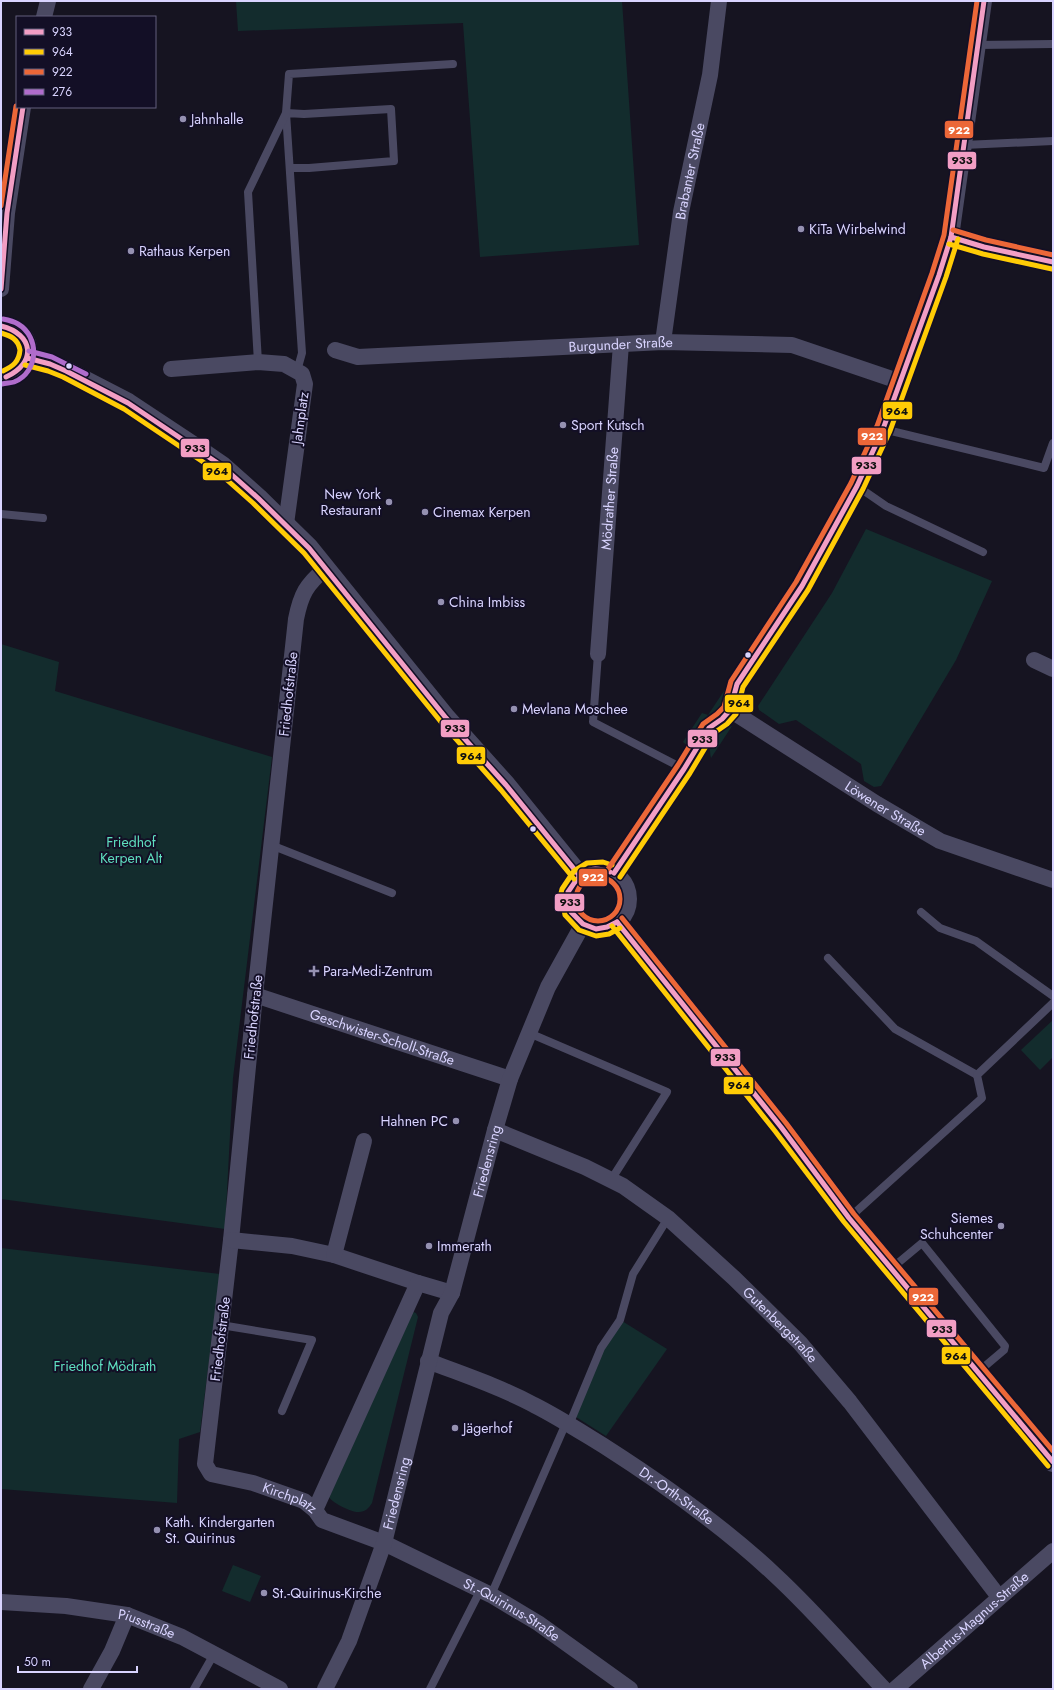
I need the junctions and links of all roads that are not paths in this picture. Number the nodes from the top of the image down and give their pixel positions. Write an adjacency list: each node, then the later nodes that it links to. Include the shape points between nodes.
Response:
1 (48, 1): 4 (street)
2 (719, 1): 18 (street, Brabanter Straße, via 710,75 681,212)
3 (984, 1): 6 (street)
4 (44, 16)
5 (1053, 44): 6 (lane)
6 (978, 45): 11 (street)
7 (453, 64): 9 (lane, via 289,74)
8 (23, 108): 15 (street, via 7,213)
9 (286, 113): 12 (lane); 12 (lane, via 391,109 394,161); 22 (lane, via 248,192)
10 (1053, 141): 11 (lane)
11 (964, 145): 13 (street)
12 (290, 168): 24 (lane, via 302,353)
13 (951, 237): 14 (street); 26 (street)
14 (1053, 262)
15 (1, 289)
16 (1, 316): 17 (street)
17 (1, 326): 21 (street, via 16,330 22,335 28,350)
18 (663, 342): 19 (street, Burgunder Straße); 26 (street, Burgunder Straße, via 792,346)
19 (621, 344): 20 (street, Burgunder Straße, via 358,357); 35 (street, Mödrather Straße)
20 (335, 350)
21 (27, 358): 25 (street, via 19,371); 32 (street, via 66,371 140,410 222,466)
22 (258, 362): 23 (street, Jahnplatz); 24 (street, Jahnplatz, via 284,364)
23 (171, 369)
24 (297, 371): 32 (street, Jahnplatz, via 302,374 305,384)
25 (1, 377)
26 (901, 382): 27 (street)
27 (883, 429): 28 (lane, via 1044,468); 29 (street)
28 (1053, 443)
29 (856, 486): 33 (lane, via 886,506); 38 (street, via 802,586 737,684)
30 (1, 514): 31 (lane)
31 (43, 518)
32 (286, 524): 34 (street)
33 (983, 552)
34 (326, 568): 40 (street, Friedhofstraße, via 312,579 304,590 296,619); 42 (street, via 446,718)
35 (598, 654): 39 (lane, via 593,722)
36 (1034, 660): 37 (street)
37 (1053, 669)
38 (730, 710): 39 (street, via 709,728); 43 (street, Löwener Straße, via 940,841)
39 (684, 769): 41 (street)
40 (271, 845): 44 (lane); 49 (street, Friedhofstraße)
41 (614, 873): 42 (street, via 590,869); 46 (street, via 626,887 627,906)
42 (579, 875): 47 (street, via 568,892 571,912)
43 (1053, 880)
44 (392, 893)
45 (921, 912): 50 (lane, via 940,928 976,941)
46 (617, 922): 47 (street, via 596,929); 59 (street, via 781,1127)
47 (583, 924): 52 (street, Friedensring, via 548,987)
48 (828, 958): 53 (lane, via 894,1029)
49 (255, 995): 54 (street, Geschwister-Scholl-Straße); 60 (street, Friedhofstraße)
50 (1053, 996)
51 (1053, 1003): 53 (lane)
52 (529, 1033): 54 (street, Friedensring); 57 (lane, via 667,1092)
53 (977, 1075): 59 (lane, via 982,1098)
54 (510, 1079): 55 (street, Friedensring)
55 (495, 1130): 57 (street, Gutenbergstraße); 64 (street, Friedensring)
56 (364, 1141): 61 (street)
57 (611, 1180): 58 (street, Gutenbergstraße)
58 (668, 1218): 69 (lane, via 633,1274 620,1320 601,1348); 76 (street, Gutenbergstraße, via 800,1343 850,1402)
59 (849, 1218): 62 (street)
60 (231, 1240): 61 (street, via 292,1246); 65 (street, Friedhofstraße)
61 (334, 1255): 63 (street)
62 (892, 1268): 67 (street); 67 (lane, via 922,1243 1005,1346 1004,1350)
63 (418, 1283): 64 (street); 72 (street)
64 (452, 1293): 66 (street, Friedensring, via 441,1313)
65 (221, 1325): 68 (lane, via 312,1340); 71 (street, Friedhofstraße, via 205,1464)
66 (428, 1361): 69 (street, Dr.-Orth-Straße, via 502,1389); 73 (street, Friedensring)
67 (978, 1372): 70 (street)
68 (282, 1411)
69 (568, 1424): 75 (lane); 86 (street, Dr.-Orth-Straße, via 651,1476 707,1516 776,1575)
70 (1053, 1462)
71 (211, 1474): 72 (street, Kirchplatz, via 253,1483 297,1498)
72 (315, 1510): 73 (street, Kirchplatz, via 322,1520)
73 (384, 1543): 75 (street, St.-Quirinus-Straße); 83 (street, Friedensring, via 349,1641)
74 (1053, 1551): 76 (street, Albertus-Magnus-Straße)
75 (485, 1593): 84 (lane); 85 (street, St.-Quirinus-Straße, via 538,1623)
76 (999, 1597): 87 (street, Albertus-Magnus-Straße)
77 (1, 1602): 78 (street, Piusstraße, via 66,1606)
78 (128, 1615): 79 (street, Piusstraße, via 182,1637); 80 (street)
79 (214, 1654): 81 (lane); 82 (street, Piusstraße)
80 (91, 1689)
81 (194, 1689)
82 (280, 1689)
83 (325, 1689)
84 (430, 1689)
85 (630, 1689)
86 (884, 1689)
87 (895, 1689)

